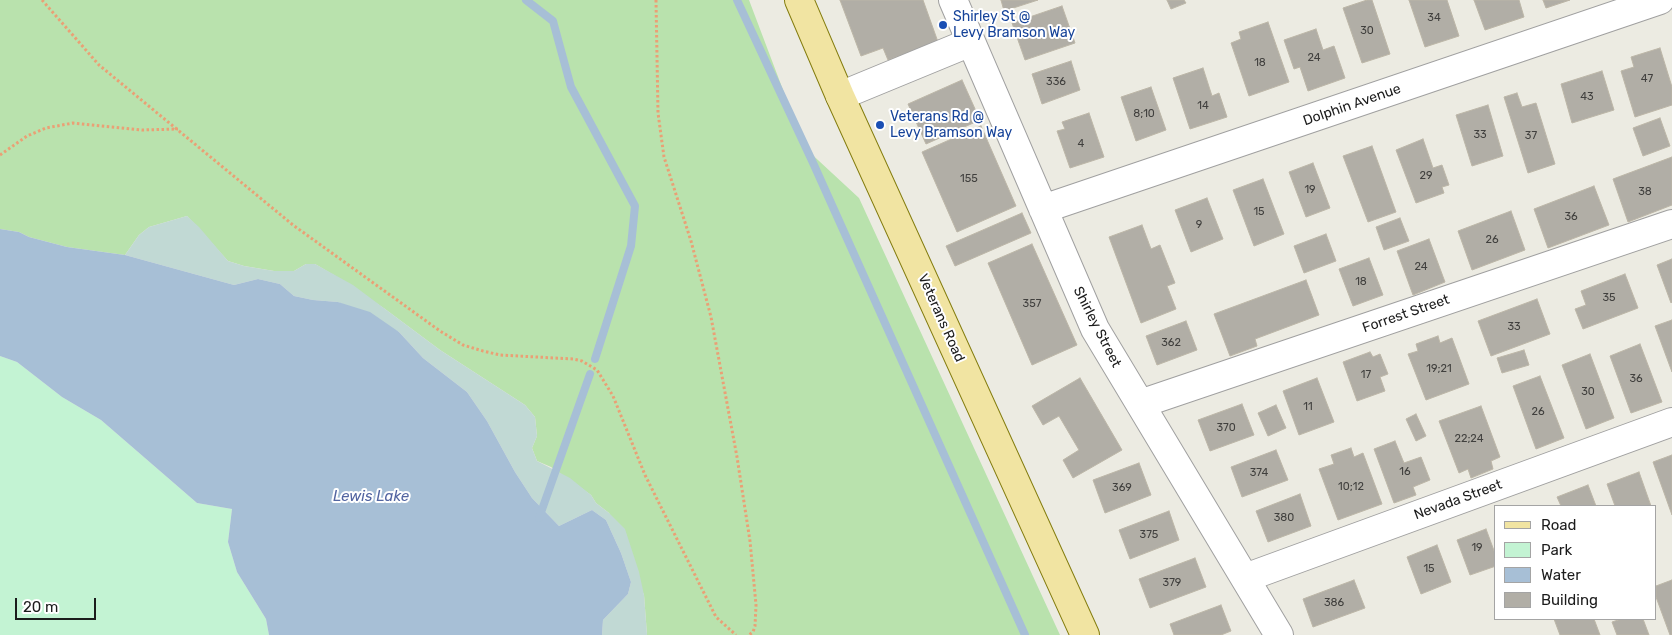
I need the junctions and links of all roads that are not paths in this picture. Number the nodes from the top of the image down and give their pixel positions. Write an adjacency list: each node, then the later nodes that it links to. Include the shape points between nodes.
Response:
1 (799, 0): 5 (main road, Veterans Road)
2 (953, 0): 4 (street, Shirley Street)
3 (1660, 0): 6 (street, Dolphin Avenue)
4 (971, 42): 5 (street); 6 (street, Shirley Street)
5 (840, 96): 11 (main road, Veterans Road)
6 (1043, 209): 8 (street, Shirley Street, via 1095,329)
7 (1672, 224): 8 (street, Forrest Street)
8 (1140, 404): 10 (street, Shirley Street)
9 (1672, 422): 10 (street, Nevada Street)
10 (1245, 578): 12 (street, Shirley Street)
11 (1085, 635)
12 (1279, 635)

